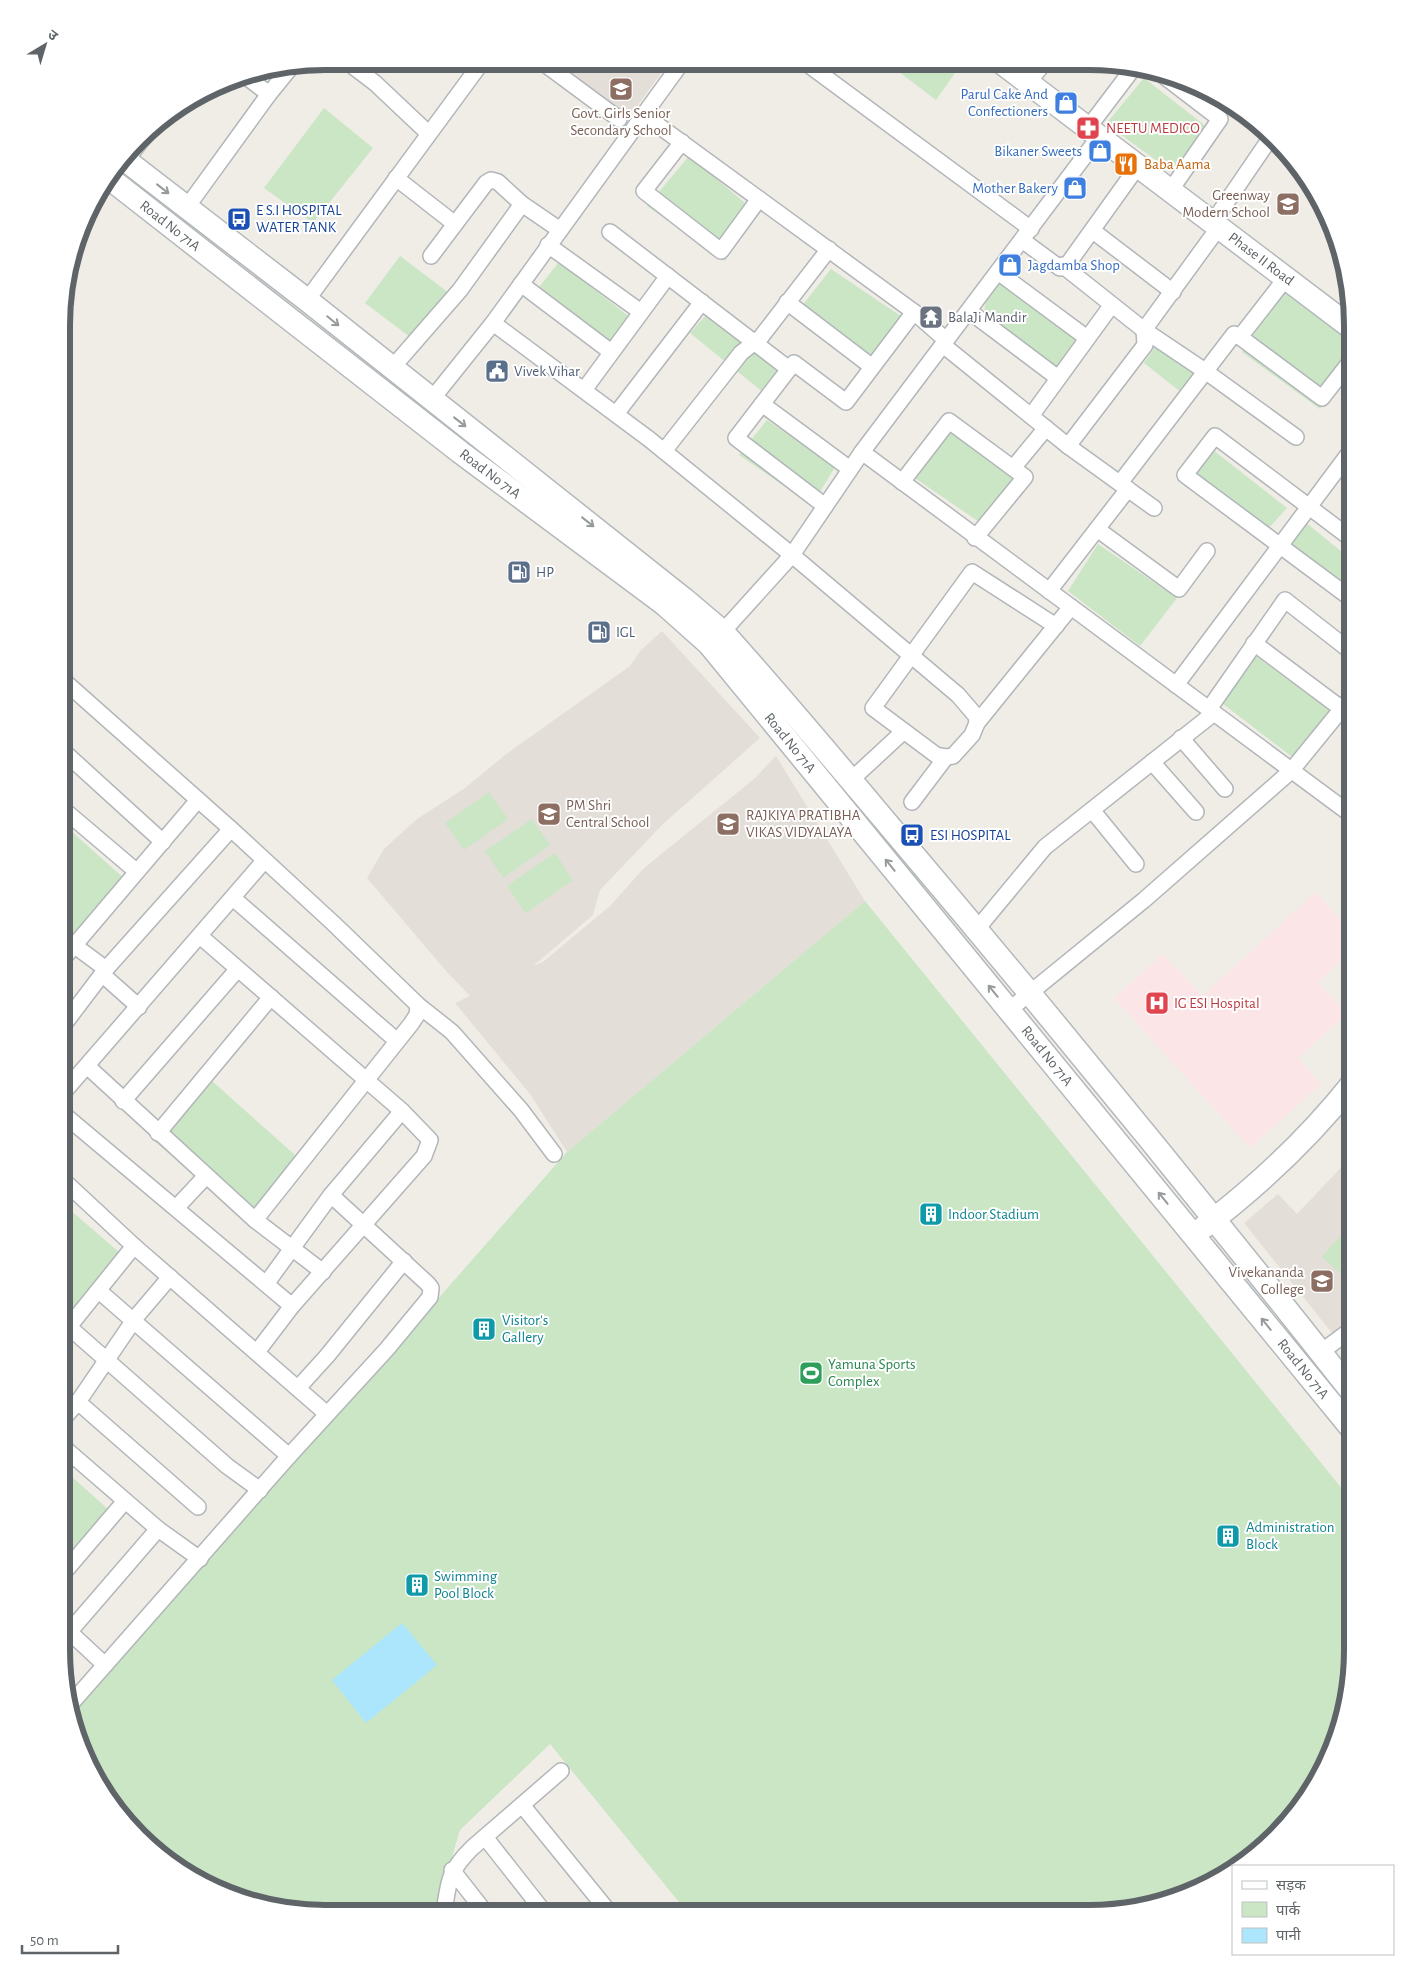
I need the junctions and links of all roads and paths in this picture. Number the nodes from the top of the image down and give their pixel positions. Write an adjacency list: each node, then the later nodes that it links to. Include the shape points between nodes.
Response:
1 (358, 70): 16 (street)
2 (476, 70): 16 (street)
3 (553, 70): 15 (street)
4 (676, 70): 14 (street)
5 (815, 70): 33 (street)
6 (1011, 70): 11 (street, Phase II Road)
7 (1038, 70): 11 (street)
8 (286, 73): 13 (street)
9 (1130, 73): 17 (street)
10 (252, 81): 13 (street)
11 (1028, 83): 17 (street, Phase II Road)
12 (1177, 86): 24 (street, via 1220,119)
13 (269, 94): 27 (street)
14 (644, 115): 18 (street); 30 (street)
15 (619, 119)
16 (428, 133): 22 (street)
17 (1094, 133): 21 (street, Phase II Road); 33 (street)
18 (682, 142): 25 (street); 25 (street, via 644,191 721,250)
19 (1267, 143): 29 (street)
20 (129, 163): 27 (street, Road No 71A, one-way to 27)
21 (1138, 166): 24 (street, Phase II Road); 31 (street)
22 (396, 178): 28 (street); 43 (street)
23 (114, 182): 92 (street, Road No 71A, via 460,452 664,604)
24 (1170, 190): 29 (street, Phase II Road)
25 (760, 199): 35 (street)
26 (522, 204): 28 (street, via 498,182 491,180); 30 (street); 59 (street, via 460,290)
27 (186, 207): 43 (street, Road No 71A)
28 (455, 224): 36 (street)
29 (1216, 225): 40 (street, Phase II Road); 42 (street)
30 (560, 230): 34 (street)
31 (1093, 231): 37 (street); 42 (street)
32 (610, 232): 39 (street)
33 (1027, 235): 37 (street, via 1060,268); 38 (street)
34 (548, 245): 41 (street); 48 (street)
35 (828, 249): 45 (street); 49 (street)
36 (431, 256)
37 (1065, 268): 46 (street)
38 (998, 272): 47 (street); 54 (street)
39 (668, 276): 44 (street); 48 (street)
40 (1286, 278): 50 (street, Phase II Road); 53 (street)
41 (521, 284): 51 (street); 57 (street)
42 (1173, 292): 52 (street)
43 (307, 300): 59 (street, Road No 71A, one-way to 59)
44 (702, 302): 55 (street); 67 (street)
45 (788, 302): 55 (street); 58 (street)
46 (1112, 306): 52 (street); 54 (street)
47 (969, 311): 56 (street); 63 (street)
48 (641, 312): 57 (street)
49 (914, 312): 56 (street); 58 (street)
50 (1344, 321)
51 (493, 323): 64 (street); 65 (street)
52 (1144, 330): 62 (street); 71 (street, via 1145,345)
53 (1240, 337): 61 (street, via 1322,398); 62 (street, via 1234,334)
54 (1087, 338): 63 (street)
55 (754, 342): 60 (street); 72 (street, via 741,353)
56 (945, 343): 68 (street); 73 (street)
57 (611, 352): 64 (street)
58 (871, 366): 60 (street, via 846,402 794,363)
59 (392, 368): 65 (street, Road No 71A)
60 (789, 369): 66 (street)
61 (1344, 370)
62 (1205, 371): 70 (street); 78 (street)
63 (1058, 378): 68 (street)
64 (584, 390): 67 (street)
65 (432, 399): 92 (street, Road No 71A, one-way to 92, via 684,599)
66 (762, 404): 76 (street); 79 (street, via 736,438)
67 (616, 414): 72 (street)
68 (1031, 416): 69 (street)
69 (1046, 428): 71 (street); 75 (street)
70 (1296, 437)
71 (1068, 446): 78 (street)
72 (664, 450): 87 (street)
73 (862, 452): 76 (street); 77 (street)
74 (1344, 460): 80 (street)
75 (1013, 468): 77 (street, via 949,422); 84 (street, via 1025,477)
76 (850, 469): 79 (street)
77 (902, 482): 84 (street)
78 (1124, 486): 81 (street); 82 (street)
79 (825, 506): 87 (street)
80 (1308, 506): 83 (street); 85 (street); 85 (street, via 1215,436 1185,475)
81 (1154, 508)
82 (1097, 529): 86 (street, via 1178,589); 88 (street)
83 (1344, 533)
84 (975, 538): 88 (street)
85 (1279, 546): 89 (street); 96 (street)
86 (1207, 552)
87 (792, 555): 92 (street); 95 (street)
88 (1049, 591): 90 (street)
89 (1344, 593)
90 (1071, 607): 91 (street); 96 (street)
91 (1056, 626): 95 (street, via 972,572); 101 (street)
92 (716, 638): 108 (street, Road No 71A); 132 (street, Road No 71A, one-way to 92)
93 (1254, 642): 94 (street, via 1285,600); 99 (street); 100 (street)
94 (1344, 646)
95 (910, 656): 101 (street, via 958,696 976,716); 102 (street, via 873,708)
96 (1176, 685): 100 (street)
97 (70, 686): 110 (street)
98 (1344, 706): 99 (street)
99 (1342, 709): 107 (street)
100 (1211, 711): 103 (street); 107 (street)
101 (977, 723): 105 (street, via 962,748 953,756)
102 (904, 731): 105 (street, via 936,755); 108 (street)
103 (1181, 738): 106 (street); 109 (street)
104 (70, 757): 117 (street)
105 (946, 757): 111 (street)
106 (1152, 762): 112 (street); 114 (street)
107 (1291, 771): 113 (street); 128 (street, via 1144,900)
108 (851, 780): 122 (street, Road No 71A)
109 (1225, 789)
110 (198, 800): 116 (street); 117 (street)
111 (912, 802)
112 (1092, 810): 119 (street); 122 (street, via 1045,848)
113 (1344, 810)
114 (1196, 812)
115 (70, 815): 120 (street)
116 (231, 829): 118 (street); 127 (street)
117 (163, 842): 120 (street)
118 (264, 861): 121 (street); 130 (street)
119 (1136, 864)
120 (136, 871): 124 (street)
121 (233, 898): 123 (street); 134 (street)
122 (977, 929): 128 (street, Road No 71A)
123 (200, 936): 126 (street); 131 (street)
124 (75, 946): 125 (street); 127 (street)
125 (70, 951)
126 (238, 970): 129 (street); 139 (street)
127 (104, 972): 131 (street); 133 (street)
128 (1029, 993): 132 (street); 148 (street, Road No 71A)
129 (270, 997): 136 (street); 142 (street)
130 (418, 1006): 134 (street, via 417,1014); 143 (street, via 452,1032 521,1110)
131 (139, 1007): 135 (street)
132 (1009, 1010): 151 (street, Road No 71A, one-way to 132)
133 (70, 1017)
134 (396, 1041): 136 (street)
135 (87, 1066): 137 (street); 139 (street)
136 (366, 1082): 140 (street); 149 (street)
137 (70, 1085)
138 (1344, 1094): 148 (street, via 1306,1138)
139 (123, 1101): 142 (street)
140 (402, 1111): 146 (street); 150 (street, via 430,1140 427,1150)
141 (70, 1121): 147 (street)
142 (158, 1133): 144 (street)
143 (554, 1154)
144 (206, 1176): 147 (street); 149 (street)
145 (70, 1186): 152 (street)
146 (330, 1195): 150 (street); 153 (street)
147 (176, 1208): 157 (street)
148 (1215, 1218): 151 (street); 165 (street, Road No 71A)
149 (255, 1220): 153 (street)
150 (364, 1225): 154 (street); 155 (street)
151 (1193, 1235): 172 (street, Road No 71A, one-way to 151)
152 (134, 1246): 156 (street); 158 (street)
153 (292, 1246): 155 (street); 157 (street)
154 (404, 1261): 168 (street); 171 (street, via 431,1288 430,1297)
155 (322, 1272): 159 (street)
156 (170, 1276): 160 (street); 164 (street)
157 (266, 1284): 159 (street)
158 (98, 1291): 160 (street); 161 (street)
159 (292, 1306): 164 (street)
160 (133, 1321): 166 (street); 174 (street)
161 (70, 1325)
162 (70, 1334): 166 (street)
163 (1344, 1335): 165 (street)
164 (257, 1352): 168 (street)
165 (1320, 1352): 167 (street, Road No 71A)
166 (107, 1360): 169 (street); 175 (street, via 227,1466)
167 (1344, 1382)
168 (298, 1388): 171 (street)
169 (78, 1402): 170 (street); 177 (street)
170 (70, 1411)
171 (327, 1414): 174 (street)
172 (1344, 1419)
173 (70, 1453): 176 (street)
174 (289, 1456): 175 (street)
175 (260, 1490): 179 (street)
176 (126, 1501): 178 (street); 180 (street)
177 (198, 1507)
178 (158, 1529): 179 (street); 181 (street)
179 (200, 1559): 183 (street)
180 (70, 1566)
181 (70, 1624)
182 (70, 1632): 183 (street)
183 (106, 1665): 184 (street)
184 (75, 1699)
185 (561, 1772): 186 (street)
186 (522, 1805): 187 (street); 192 (street)
187 (484, 1837): 188 (street); 191 (street)
188 (452, 1870): 189 (street); 190 (street)
189 (445, 1905)
190 (480, 1905)
191 (538, 1905)
192 (603, 1905)

